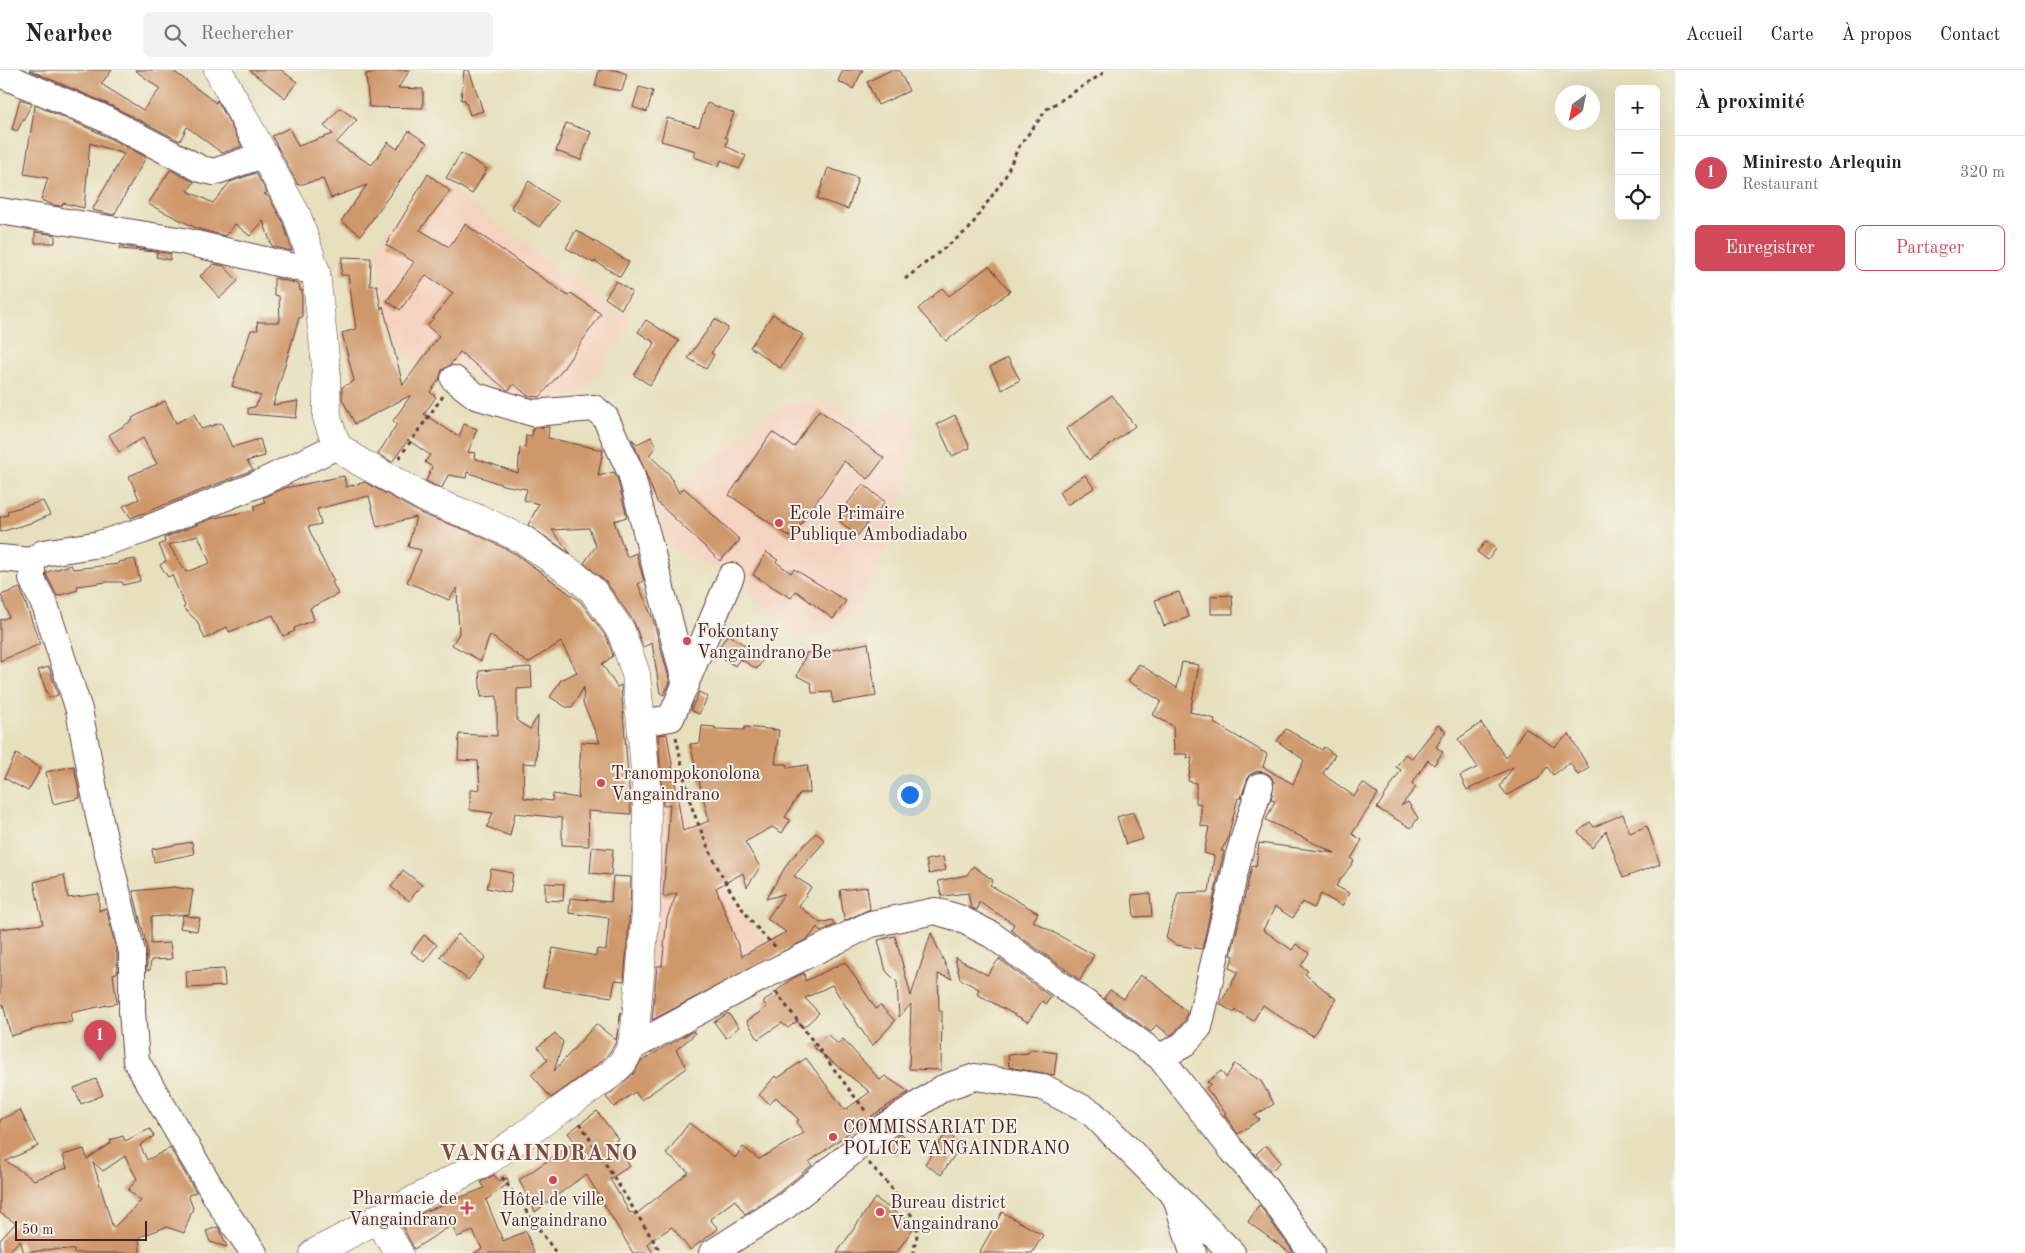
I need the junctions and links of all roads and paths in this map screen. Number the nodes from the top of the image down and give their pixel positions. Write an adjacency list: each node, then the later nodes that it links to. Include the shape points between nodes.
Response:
1 (218, 70): 4 (main road)
2 (1105, 70): 7 (path, via 1047,109 1018,148 1005,177 969,229)
3 (0, 74): 4 (street, via 101,117 201,169 214,172)
4 (265, 154): 6 (main road, via 297,216)
5 (0, 211): 6 (street, via 183,241)
6 (316, 272): 9 (main road, via 326,367 327,418)
7 (904, 279)
8 (454, 379): 10 (path); 14 (street, via 476,396 533,412 594,408 605,417 631,473)
9 (337, 446): 10 (main road); 12 (street, via 256,485 144,530 100,544 43,553)
10 (386, 476): 16 (main road, via 429,500 524,540 593,591 621,631 636,674)
11 (0, 558): 12 (street)
12 (32, 561): 28 (street, via 32,579 46,608 79,710 100,821 132,952 136,1061 224,1210)
13 (731, 576): 14 (street)
14 (686, 685): 15 (street)
15 (671, 718): 16 (street); 18 (path, via 694,812 728,888 763,936)
16 (641, 724): 20 (main road, via 647,797 646,911 638,1012)
17 (1260, 786): 21 (street, via 1238,854 1199,1027 1183,1045)
18 (793, 962): 19 (street); 21 (street, via 871,924 935,911 960,918 992,935)
19 (764, 976): 20 (street); 23 (path)
20 (630, 1048): 22 (main road, via 623,1062 610,1075)
21 (1160, 1057): 37 (street, via 1263,1185)
22 (568, 1104): 24 (main road); 32 (path, via 658,1248)
23 (880, 1130): 26 (street, via 943,1088 975,1077 1043,1087 1092,1113); 33 (street, via 788,1205)
24 (489, 1160): 27 (main road); 31 (path)
25 (867, 1161): 34 (path, via 916,1222)
26 (1176, 1197): 35 (street); 36 (street)
27 (376, 1218): 29 (main road); 30 (main road)
28 (254, 1253)
29 (314, 1253)
30 (399, 1253)
31 (556, 1253)
32 (658, 1253)
33 (712, 1253)
34 (912, 1253)
35 (1193, 1253)
36 (1232, 1253)
37 (1312, 1253)

